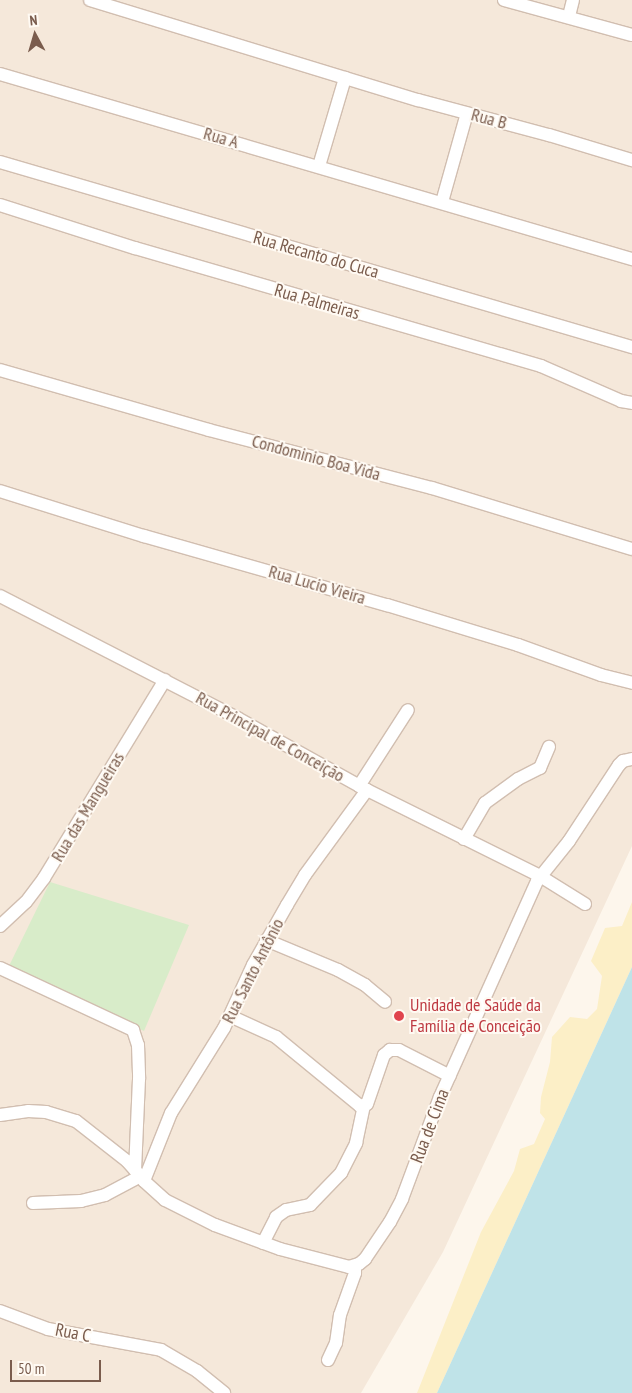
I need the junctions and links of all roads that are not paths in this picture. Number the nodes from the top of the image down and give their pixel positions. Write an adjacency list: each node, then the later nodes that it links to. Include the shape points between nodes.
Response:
1 (90, 0): 7 (street, Rua B)
2 (504, 0): 4 (street)
3 (573, 0): 4 (street)
4 (569, 16): 5 (street)
5 (632, 35)
6 (0, 74): 11 (street, Rua A)
7 (345, 78): 8 (street, Rua B); 11 (street)
8 (466, 113): 9 (street, Rua B); 12 (street)
9 (632, 160)
10 (0, 162): 15 (street, Rua Recanto do Cuca)
11 (319, 166): 12 (street, Rua A)
12 (442, 202): 14 (street, Rua A)
13 (0, 205): 17 (street, Rua Palmeiras, via 135,248 541,366)
14 (632, 259)
15 (632, 347)
16 (0, 370): 19 (street, Condominio Boa Vida, via 210,430 432,488)
17 (632, 403)
18 (0, 491): 22 (street, Rua Lucio Vieira, via 387,605)
19 (632, 548)
20 (0, 596): 21 (street, Rua Principal de Conceição)
21 (165, 680): 26 (street, Rua Principal de Conceição); 30 (street, Rua das Mangueiras, via 44,878 26,902)
22 (632, 683)
23 (408, 710): 26 (street, Rua Santo Antônio)
24 (549, 747): 27 (street, via 537,770 518,779 485,803)
25 (628, 760): 28 (street, Rua de Cima, via 599,793 561,852)
26 (363, 788): 27 (street, Rua Principal de Conceição); 31 (street, Rua Santo Antônio)
27 (464, 839): 28 (street, Rua Principal de Conceição)
28 (540, 876): 29 (street, Rua Principal de Conceição); 35 (street, Rua de Cima)
29 (585, 904)
30 (0, 926)
31 (266, 940): 33 (street, via 338,970 365,985); 34 (street, Rua Santo Antônio)
32 (0, 968): 38 (street, via 130,1027 137,1038 139,1059)
33 (385, 1002)
34 (230, 1016): 36 (street, via 276,1037 356,1105); 38 (street, Rua Santo Antônio, via 171,1113 152,1159)
35 (450, 1076): 36 (street, via 399,1050 390,1050 384,1055 371,1096); 41 (street, Rua de Cima, via 430,1120 402,1199 373,1248)
36 (364, 1106): 40 (street, via 356,1144 341,1173 310,1204 286,1210 276,1217)
37 (0, 1115): 38 (street, via 46,1112 76,1121)
38 (140, 1176): 39 (street, via 105,1194 81,1200); 40 (street, via 155,1192 187,1212)
39 (33, 1203)
40 (263, 1243): 41 (street, via 344,1266)
41 (355, 1266): 43 (street, via 340,1315 336,1344)
42 (0, 1311): 44 (street, Rua C, via 48,1329 161,1350 190,1366)
43 (328, 1360)
44 (224, 1393)

